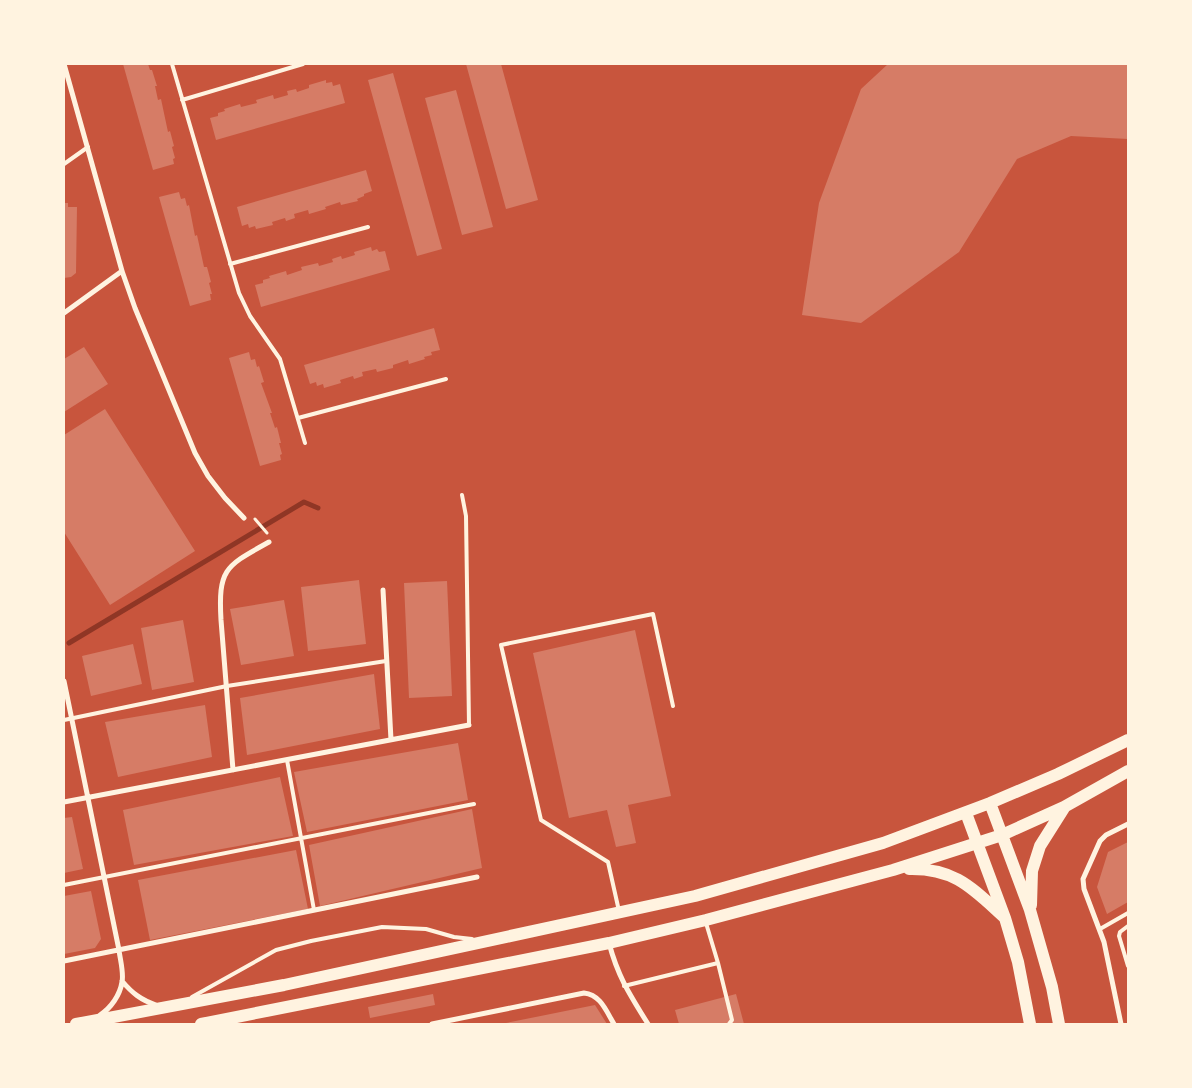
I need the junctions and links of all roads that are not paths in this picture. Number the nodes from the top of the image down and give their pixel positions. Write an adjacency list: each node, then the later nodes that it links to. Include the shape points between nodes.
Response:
1 (64, 64): 5 (street)
2 (172, 64): 4 (lane)
3 (303, 64): 4 (lane)
4 (182, 100): 8 (lane)
5 (88, 147): 6 (lane); 9 (street)
6 (64, 164)
7 (368, 227): 8 (lane)
8 (230, 264): 12 (lane, via 250,316 280,359)
9 (122, 271): 10 (street); 15 (street, via 195,453 208,476)
10 (64, 313)
11 (446, 379): 12 (lane)
12 (298, 418): 13 (lane)
13 (305, 443)
14 (462, 495): 24 (lane, via 466,516)
15 (244, 518)
16 (269, 542): 20 (street, via 236,560 222,584 221,620)
17 (383, 590): 18 (street)
18 (386, 661): 20 (lane); 25 (street)
19 (64, 681): 22 (street)
20 (227, 686): 22 (lane); 28 (street)
21 (673, 706): 46 (lane, via 653,614 501,645 541,820 608,862)
22 (72, 719): 23 (lane); 30 (street)
23 (64, 720)
24 (469, 725): 25 (street)
25 (391, 740): 27 (street)
26 (1128, 740): 33 (main road)
27 (287, 760): 28 (street); 38 (lane)
28 (232, 770): 30 (street)
29 (1125, 775): 34 (main road)
30 (88, 798): 31 (street); 41 (street)
31 (64, 802)
32 (474, 804): 38 (lane)
33 (990, 804): 35 (main road); 37 (main road)
34 (1064, 807): 37 (main road); 45 (main road, via 1040,846 1032,870)
35 (966, 813): 39 (main road); 46 (main road, via 883,843 695,896)
36 (1128, 824): 51 (street, via 1100,841 1084,879 1084,889)
37 (1002, 835): 39 (main road); 45 (main road)
38 (301, 838): 41 (lane); 44 (lane)
39 (978, 844): 40 (main road); 48 (main road)
40 (893, 870): 48 (main road, via 943,872 974,890); 49 (main road)
41 (104, 877): 43 (lane); 54 (street)
42 (477, 877): 44 (street)
43 (64, 885)
44 (314, 910): 54 (street)
45 (1030, 910): 69 (main road)
46 (620, 913): 52 (main road)
47 (1128, 913): 51 (lane)
48 (1006, 918): 68 (main road)
49 (706, 920): 53 (main road); 56 (lane)
50 (1128, 926): 57 (lane, via 1119,936)
51 (1100, 929): 70 (street)
52 (487, 941): 60 (main road); 60 (lane, via 426,929 390,927 311,940 276,950)
53 (608, 943): 59 (street); 63 (main road)
54 (119, 950): 55 (street); 58 (street)
55 (64, 961)
56 (718, 963): 59 (lane); 67 (lane, via 732,1020)
57 (1128, 966)
58 (122, 981): 60 (street, via 141,1000); 61 (street, via 108,1010)
59 (624, 986): 66 (street)
60 (175, 1007): 61 (main road)
61 (89, 1022): 62 (main road)
62 (76, 1024)
63 (201, 1024)
64 (432, 1024): 65 (street, via 584,993 598,998)
65 (614, 1024)
66 (648, 1024)
67 (729, 1024)
68 (1030, 1024)
69 (1059, 1024)
70 (1121, 1024)

